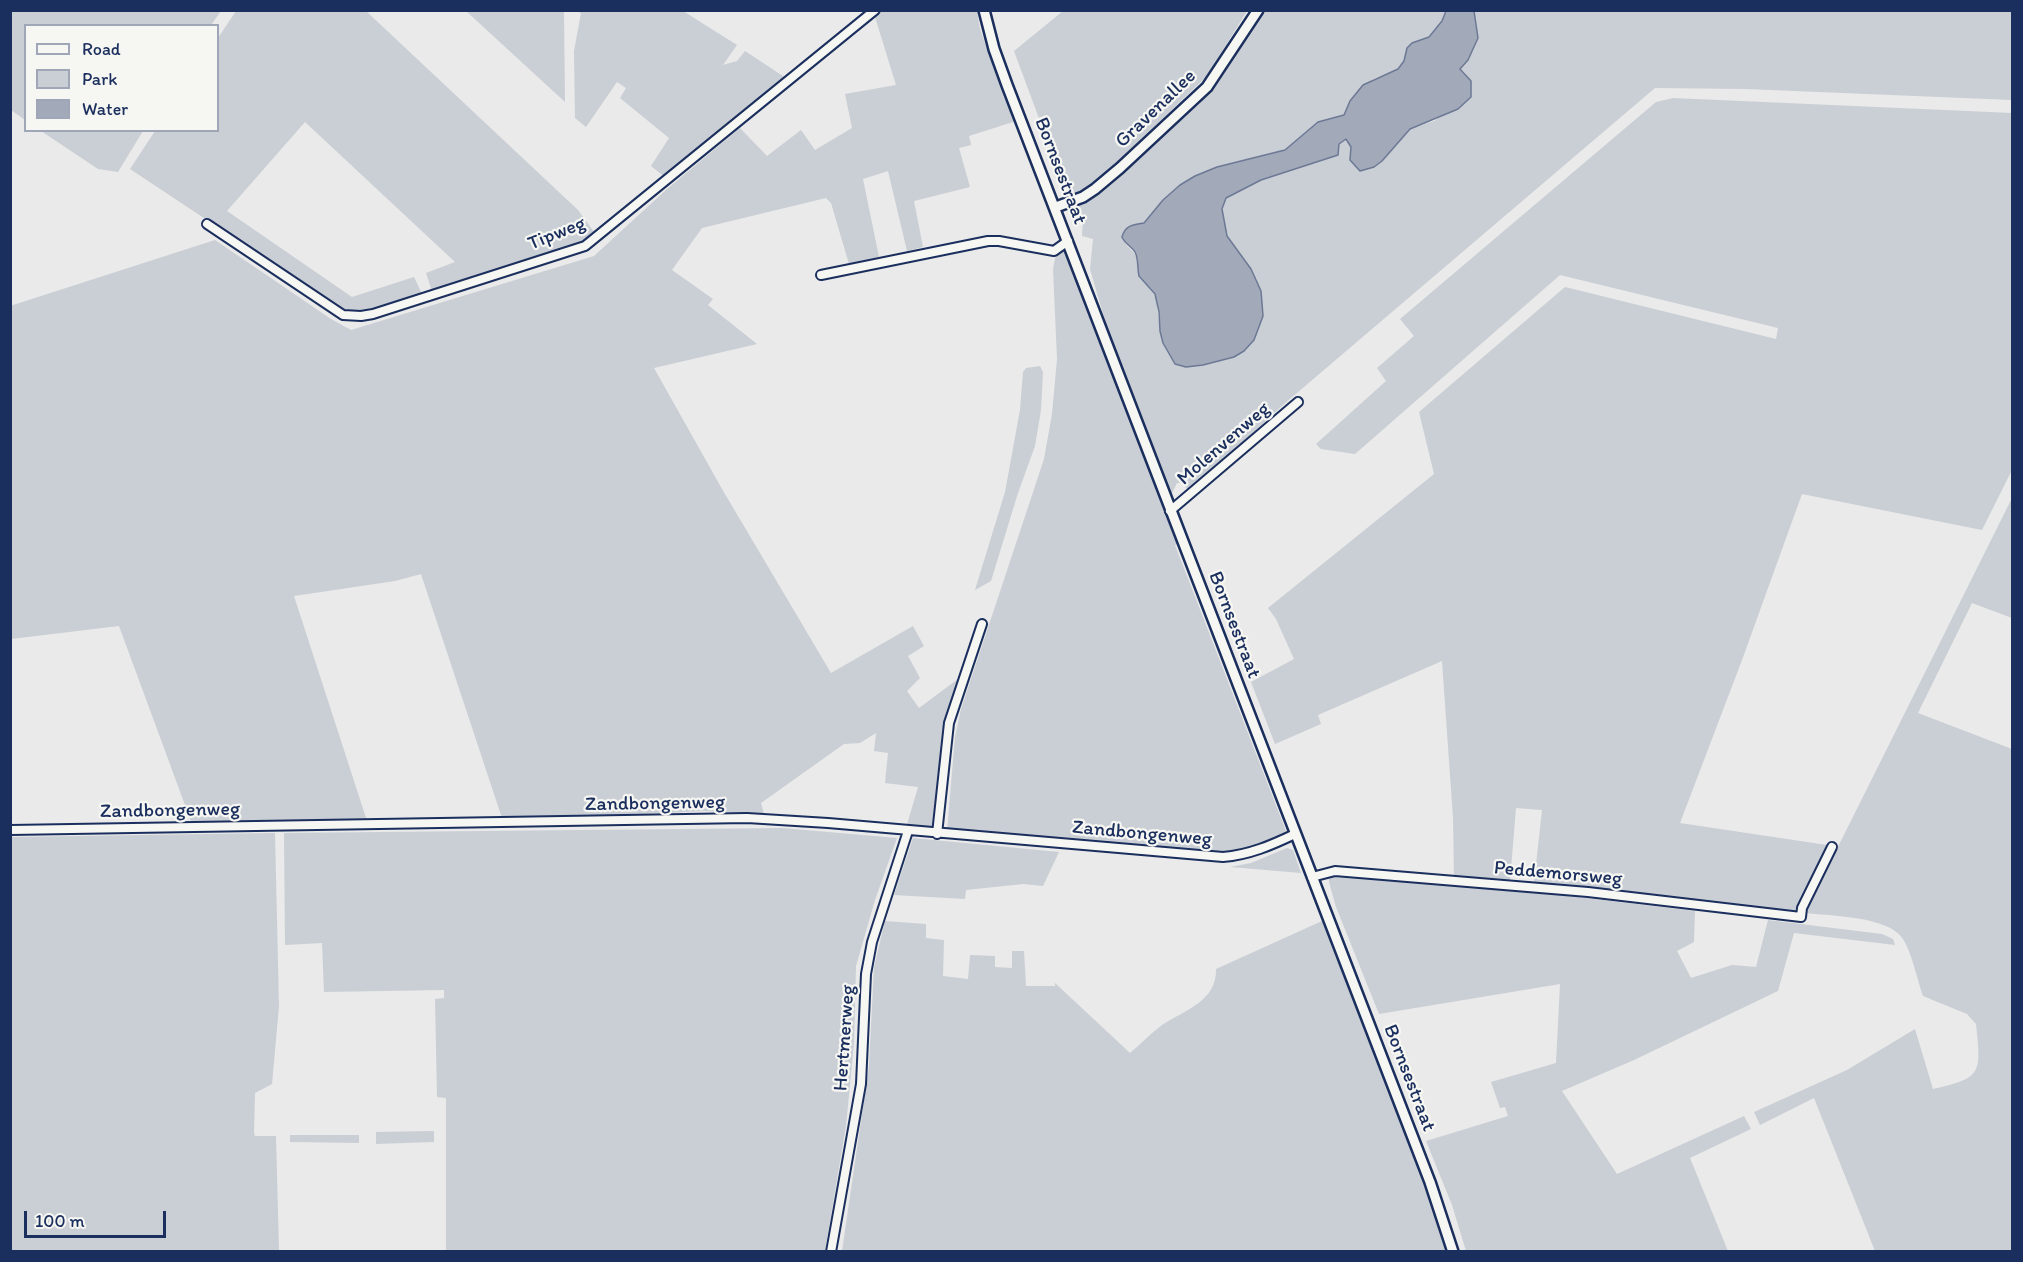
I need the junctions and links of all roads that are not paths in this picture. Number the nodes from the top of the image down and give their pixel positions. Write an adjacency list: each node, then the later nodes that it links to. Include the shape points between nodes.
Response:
1 (875, 10): 5 (street, Tipweg, via 585,246 373,314 343,315)
2 (984, 10): 4 (street, Bornsestraat, via 994,49)
3 (1258, 10): 4 (street, Gravenallee, via 1207,87 1095,189)
4 (1056, 207): 6 (street, Bornsestraat)
5 (207, 224)
6 (1068, 241): 7 (street, Bornsestraat, via 1054,251 988,241); 9 (street, Bornsestraat)
7 (821, 275)
8 (1298, 402): 9 (street, Molenvenweg)
9 (1170, 511): 14 (street, Bornsestraat)
10 (982, 624): 13 (street, via 950,723)
11 (10, 830): 12 (street, Zandbongenweg, via 747,818)
12 (908, 831): 13 (street, Zandbongenweg); 17 (street, Hertmerweg, via 870,952 861,1084)
13 (937, 834): 14 (street, Zandbongenweg, via 1223,857 1255,851)
14 (1295, 834): 16 (street, Bornsestraat)
15 (1832, 847): 16 (street, Peddemorsweg, via 1801,917 1588,892 1335,871)
16 (1312, 878): 18 (street, Bornsestraat)
17 (831, 1251)
18 (1453, 1251)

